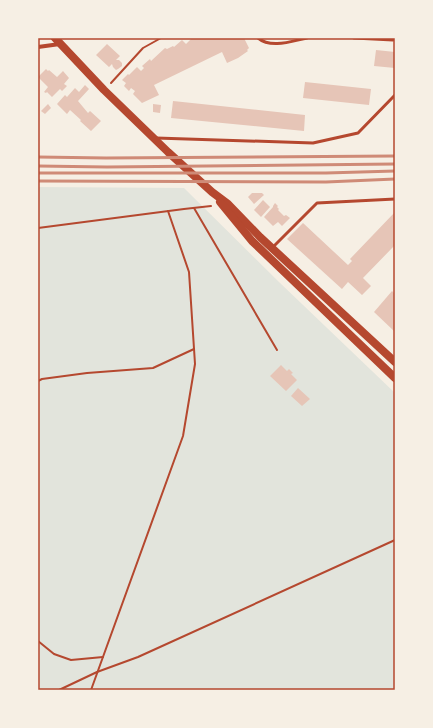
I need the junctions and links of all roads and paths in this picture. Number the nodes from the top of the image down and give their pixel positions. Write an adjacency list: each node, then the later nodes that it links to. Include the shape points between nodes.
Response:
1 (161, 38): 8 (path, via 143,48)
2 (258, 38): 3 (lane, via 271,44)
3 (307, 38)
4 (354, 38): 5 (lane)
5 (394, 39)
6 (58, 41): 7 (street); 8 (main road)
7 (38, 47)
8 (104, 90): 10 (main road)
9 (395, 95): 10 (lane, via 358,132 312,143)
10 (154, 138): 11 (main road)
11 (212, 192): 13 (main road); 17 (main road, via 228,204)
12 (395, 199): 17 (lane, via 317,203)
13 (223, 206): 14 (path); 21 (main road, via 252,241)
14 (194, 208): 15 (path); 19 (path)
15 (168, 211): 16 (path); 18 (path, via 189,272)
16 (38, 228)
17 (272, 248): 20 (main road)
18 (194, 349): 22 (path, via 153,368 87,373); 25 (path, via 195,364 183,436)
19 (277, 350)
20 (395, 362)
21 (395, 378)
22 (38, 381)
23 (395, 540): 26 (path, via 138,657)
24 (38, 640): 25 (path, via 54,654 71,660)
25 (103, 657): 26 (path)
26 (97, 672): 27 (path); 28 (path)
27 (59, 690)
28 (91, 690)

